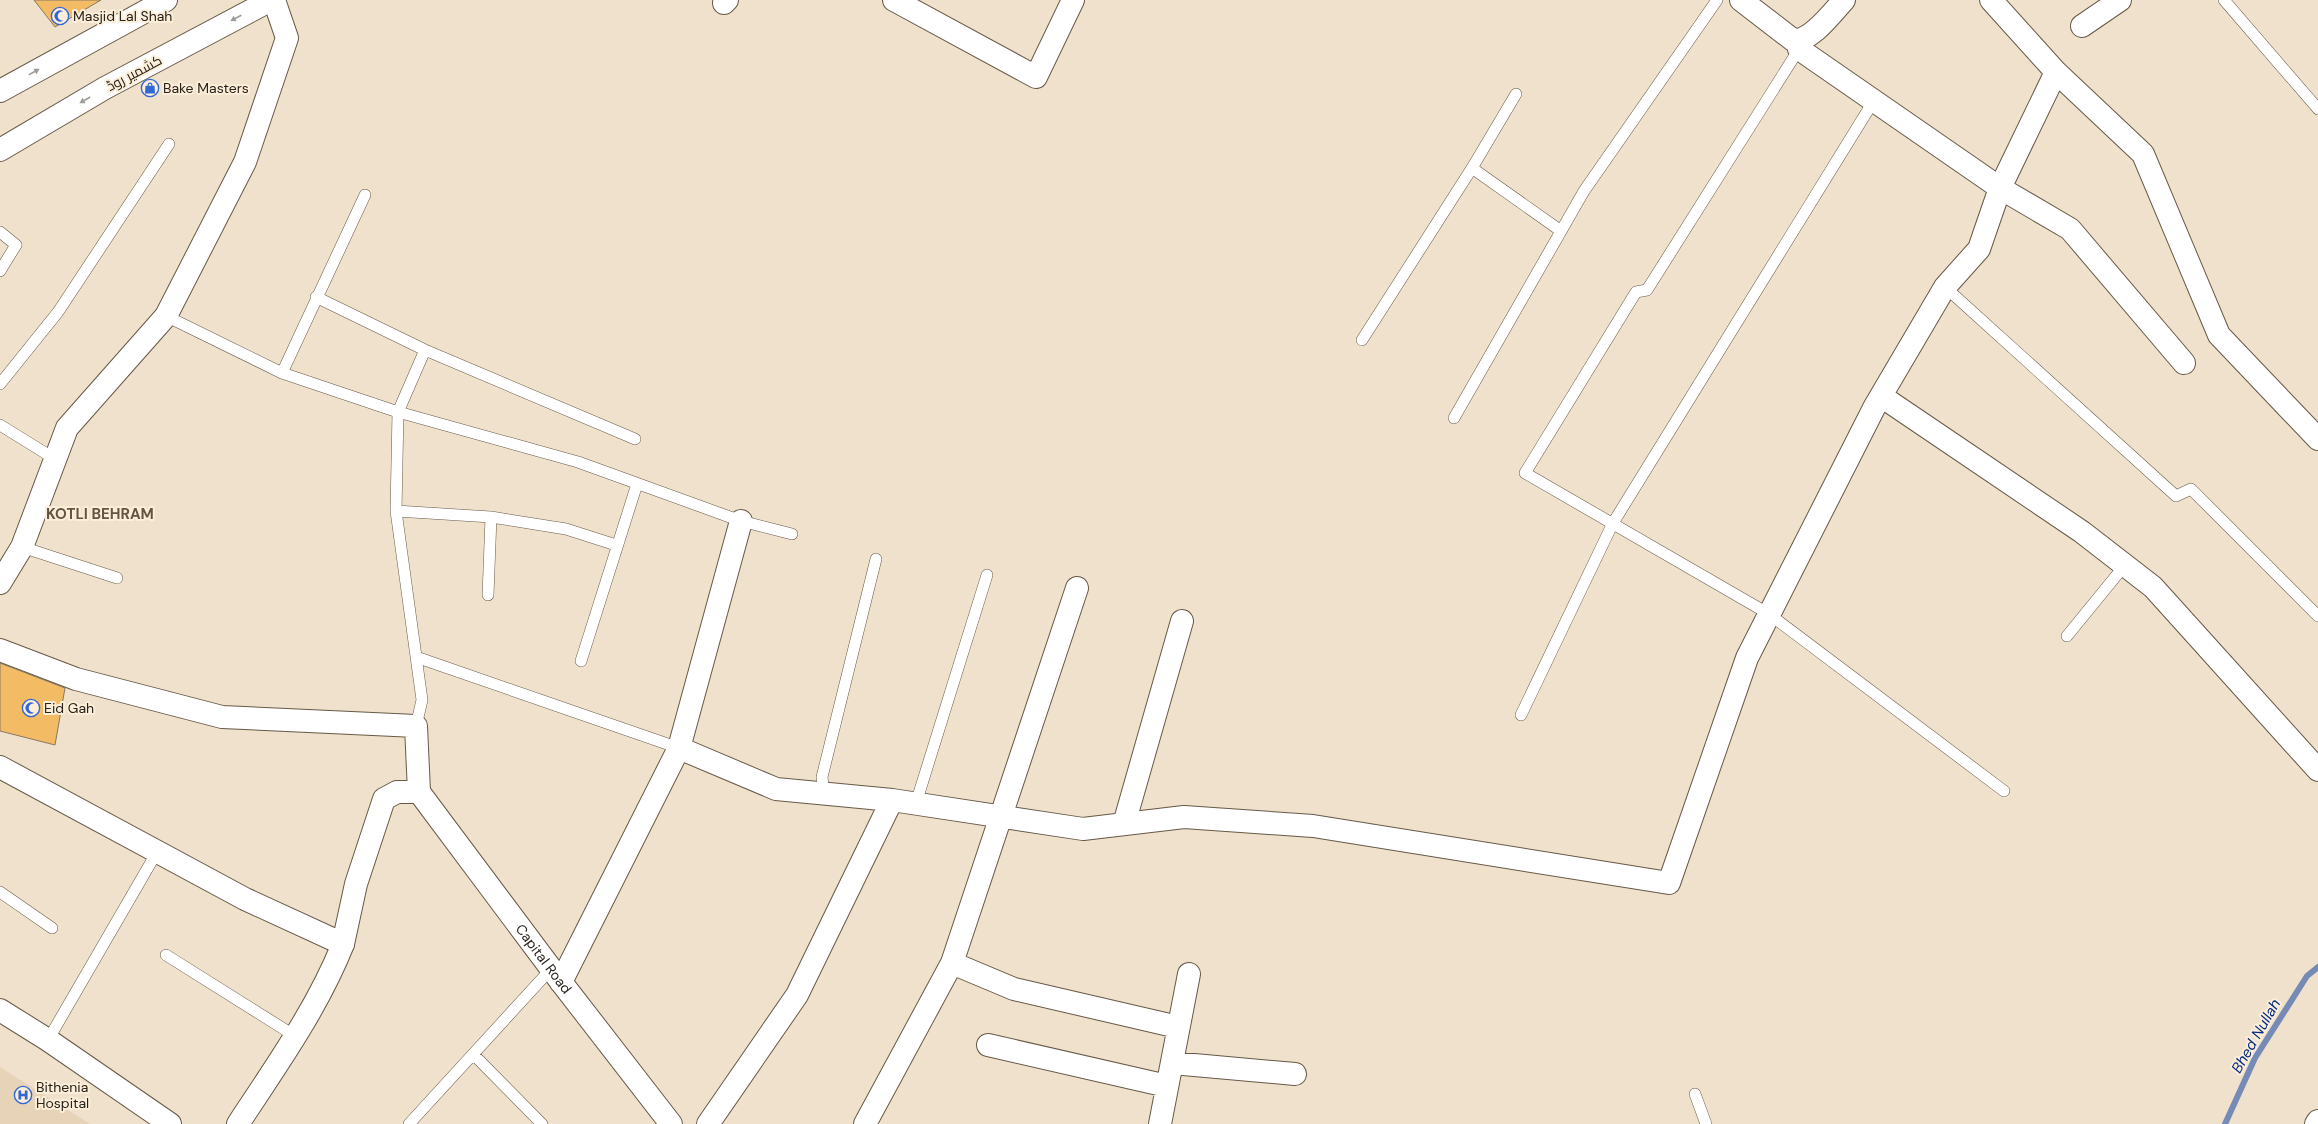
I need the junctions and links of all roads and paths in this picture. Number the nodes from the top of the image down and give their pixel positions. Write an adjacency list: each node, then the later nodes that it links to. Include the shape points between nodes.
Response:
1 (166, 0): 15 (street, one-way to 1)
2 (271, 0): 20 (street, کشمیر روڈ, one-way to 20, via 105,88)
3 (274, 0): 29 (street, via 287,38 248,155)
4 (894, 0): 5 (street, via 1036,77)
5 (1073, 0)
6 (1717, 0): 24 (lane, via 1584,191)
7 (1741, 0): 8 (street, via 1793,40 1800,41 1808,37)
8 (1844, 0)
9 (1991, 0): 14 (street)
10 (2120, 0): 12 (street)
11 (2224, 0): 18 (lane)
12 (2082, 26)
13 (1799, 49): 17 (street); 46 (lane, via 1647,290 1636,292 1524,472)
14 (2056, 72): 22 (street); 40 (street, via 2143,154 2219,335)
15 (0, 91)
16 (1516, 94): 21 (lane)
17 (1873, 102): 22 (street); 46 (lane)
18 (2318, 109)
19 (169, 144): 34 (lane, via 58,312)
20 (0, 150)
21 (1472, 168): 24 (lane); 30 (lane)
22 (2000, 188): 27 (street, via 1979,249); 32 (street, via 2070,229)
23 (365, 196): 28 (lane)
24 (1561, 231): 37 (lane)
25 (0, 232): 26 (lane, via 16,245)
26 (0, 271)
27 (1945, 287): 35 (street); 58 (lane, via 2176,496 2191,490)
28 (316, 297): 31 (lane); 33 (lane)
29 (166, 316): 33 (lane); 41 (street, via 67,428)
30 (1362, 340)
31 (425, 350): 36 (lane); 39 (lane)
32 (2184, 363)
33 (282, 373): 36 (lane)
34 (0, 384)
35 (1881, 396): 51 (street, via 2082,532); 57 (street)
36 (398, 412): 42 (lane, via 578,462); 43 (lane)
37 (1454, 418)
38 (0, 425): 41 (lane)
39 (634, 439)
40 (2318, 439)
41 (55, 459): 49 (street)
42 (637, 484): 45 (lane); 48 (lane)
43 (396, 511): 44 (lane); 62 (lane)
44 (491, 517): 48 (lane, via 566,529); 56 (lane)
45 (741, 521): 47 (lane); 66 (street)
46 (1613, 523): 57 (lane); 64 (lane)
47 (792, 534)
48 (616, 545): 63 (lane)
49 (22, 547): 53 (lane); 54 (street)
50 (876, 559): 71 (lane, via 822,777)
51 (2124, 565): 60 (lane); 68 (street, via 2153,587)
52 (987, 575): 73 (lane)
53 (117, 578)
54 (0, 583)
55 (1077, 588): 74 (street)
56 (488, 595)
57 (1769, 614): 69 (lane); 75 (street, via 1747,658 1668,883 1313,826 1184,817)
58 (2318, 616)
59 (1182, 621): 75 (street)
60 (2067, 636)
61 (0, 650): 65 (street, via 76,679 222,717)
62 (416, 657): 65 (lane, via 422,700); 66 (lane)
63 (581, 661)
64 (1521, 715)
65 (416, 726): 70 (street)
66 (679, 748): 71 (street, via 776,790); 83 (street)
67 (0, 767): 76 (street)
68 (2318, 770)
69 (2004, 791)
70 (419, 792): 79 (street, via 397,792 384,800 356,884); 83 (street, Capital Road)
71 (824, 794): 72 (street)
72 (892, 800): 73 (street); 100 (street, via 797,995)
73 (916, 804): 74 (street)
74 (1000, 816): 75 (street, via 1083,829); 81 (street)
75 (1124, 824)
76 (157, 852): 79 (street, via 245,899); 87 (lane)
77 (0, 892): 78 (lane)
78 (52, 928)
79 (343, 944): 86 (street, via 330,978)
80 (166, 955): 86 (lane)
81 (952, 963): 85 (street, via 1014,989); 101 (street)
82 (1189, 974): 85 (street)
83 (556, 976): 89 (lane); 99 (street, Capital Road)
84 (0, 1010): 87 (street)
85 (1178, 1027): 90 (street)
86 (295, 1036): 96 (street)
87 (48, 1040): 95 (street)
88 (988, 1045): 92 (street)
89 (473, 1054): 97 (lane); 98 (lane)
90 (1172, 1063): 91 (street); 92 (street)
91 (1295, 1074)
92 (1167, 1086): 102 (street)
93 (1695, 1094): 103 (lane)
94 (2318, 1121): 104 (street)
95 (170, 1124)
96 (238, 1124)
97 (409, 1124)
98 (542, 1124)
99 (671, 1124)
100 (708, 1124)
101 (864, 1124)
102 (1160, 1124)
103 (1706, 1124)
104 (2316, 1124)

